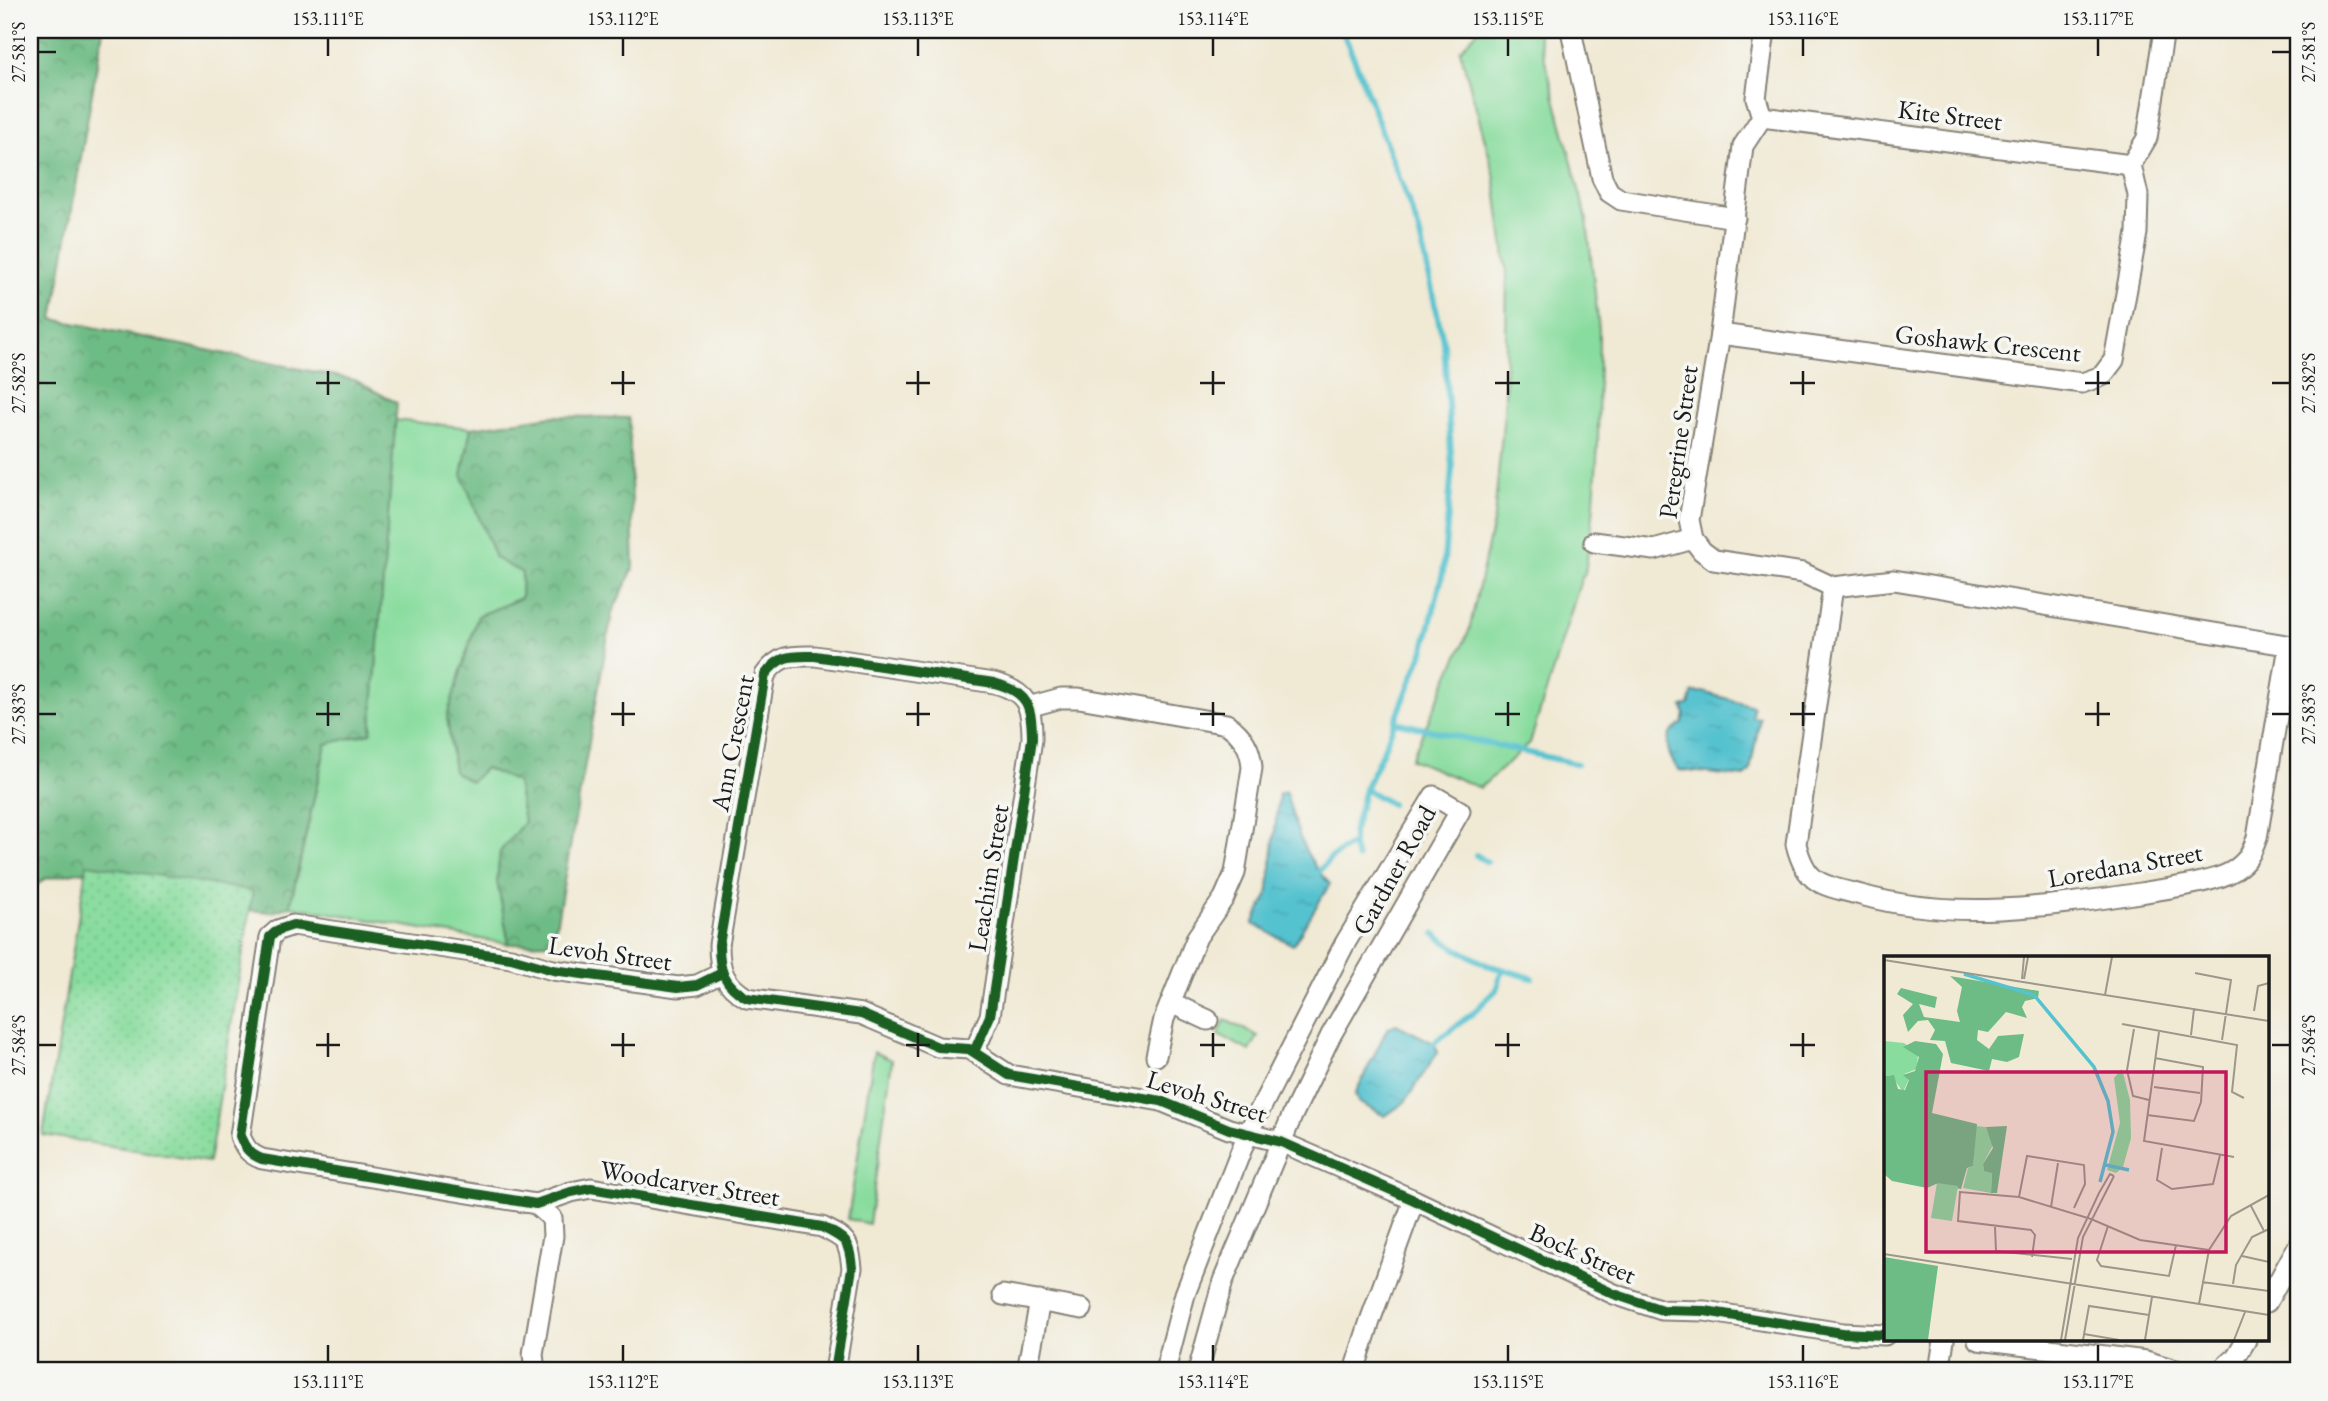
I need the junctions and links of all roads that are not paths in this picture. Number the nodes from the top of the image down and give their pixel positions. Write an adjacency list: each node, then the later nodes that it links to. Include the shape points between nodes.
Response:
1 (1570, 30): 6 (street, via 1602,178 1609,192 1621,200)
2 (1765, 30): 4 (street, via 1756,98)
3 (2164, 30): 5 (street, via 2147,138)
4 (1762, 117): 5 (street, Kite Street); 6 (street, Peregrine Street, via 1743,146)
5 (2131, 165): 7 (street, Goshawk Crescent, via 2138,195 2137,233 2114,360 2102,376 2082,383)
6 (1735, 218): 7 (street, Peregrine Street)
7 (1720, 334): 8 (street, Peregrine Street, via 1689,520)
8 (1693, 539): 9 (street, via 1654,550); 10 (street, Peregrine Street, via 1714,560 1804,573)
9 (1594, 542)
10 (1833, 587): 11 (street, via 1894,580); 11 (street, Loredana Street, via 1796,844 1801,862 1815,880 1891,904 1969,911 2072,903 2180,887 2230,873 2249,858 2257,838)
11 (2293, 646)
12 (1028, 707): 13 (street, Ann Crescent, via 1019,692 994,683 815,656 786,656 773,663 765,675 719,945); 14 (street, via 1079,698 1227,724 1247,744 1252,768 1235,873 1197,937); 16 (street, Leachim Street, via 1032,739 990,1016)
13 (722, 973): 16 (street, Levoh Street, via 736,992 747,998 861,1014 938,1047); 19 (street, Levoh Street, via 697,985 678,987 293,925 278,930 271,937)
14 (1171, 1003): 15 (street); 17 (street)
15 (1208, 1020)
16 (974, 1052): 18 (street, Levoh Street, via 1009,1075 1161,1101)
17 (1156, 1056)
18 (1248, 1133): 20 (street, Levoh Street); 20 (street, Gardner Road, via 1344,944 1434,796 1461,811 1331,1035); 35 (street, Gardner Road, via 1185,1294)
19 (240, 1136): 22 (street, Woodcarver Street, via 244,1147 262,1159)
20 (1281, 1142): 21 (street, Bock Street); 36 (street, Gardner Road, via 1223,1281)
21 (1414, 1200): 28 (street, Bock Street, via 1614,1294 1662,1310 1705,1311 1842,1333); 37 (street)
22 (536, 1204): 32 (street, via 552,1218 553,1236 533,1354); 33 (street, Woodcarver Street, via 591,1188 822,1227 844,1238 852,1268)
23 (2298, 1246): 25 (street)
24 (1003, 1295): 26 (street)
25 (2268, 1300)
26 (1040, 1301): 27 (street); 34 (street)
27 (1082, 1309)
28 (1884, 1335)
29 (1944, 1342): 38 (street)
30 (1994, 1342): 39 (street, via 2146,1361)
31 (2245, 1342): 40 (street)
32 (535, 1371)
33 (835, 1371)
34 (1027, 1371)
35 (1165, 1371)
36 (1198, 1371)
37 (1354, 1371)
38 (1939, 1371)
39 (2179, 1371)
40 (2220, 1371)

